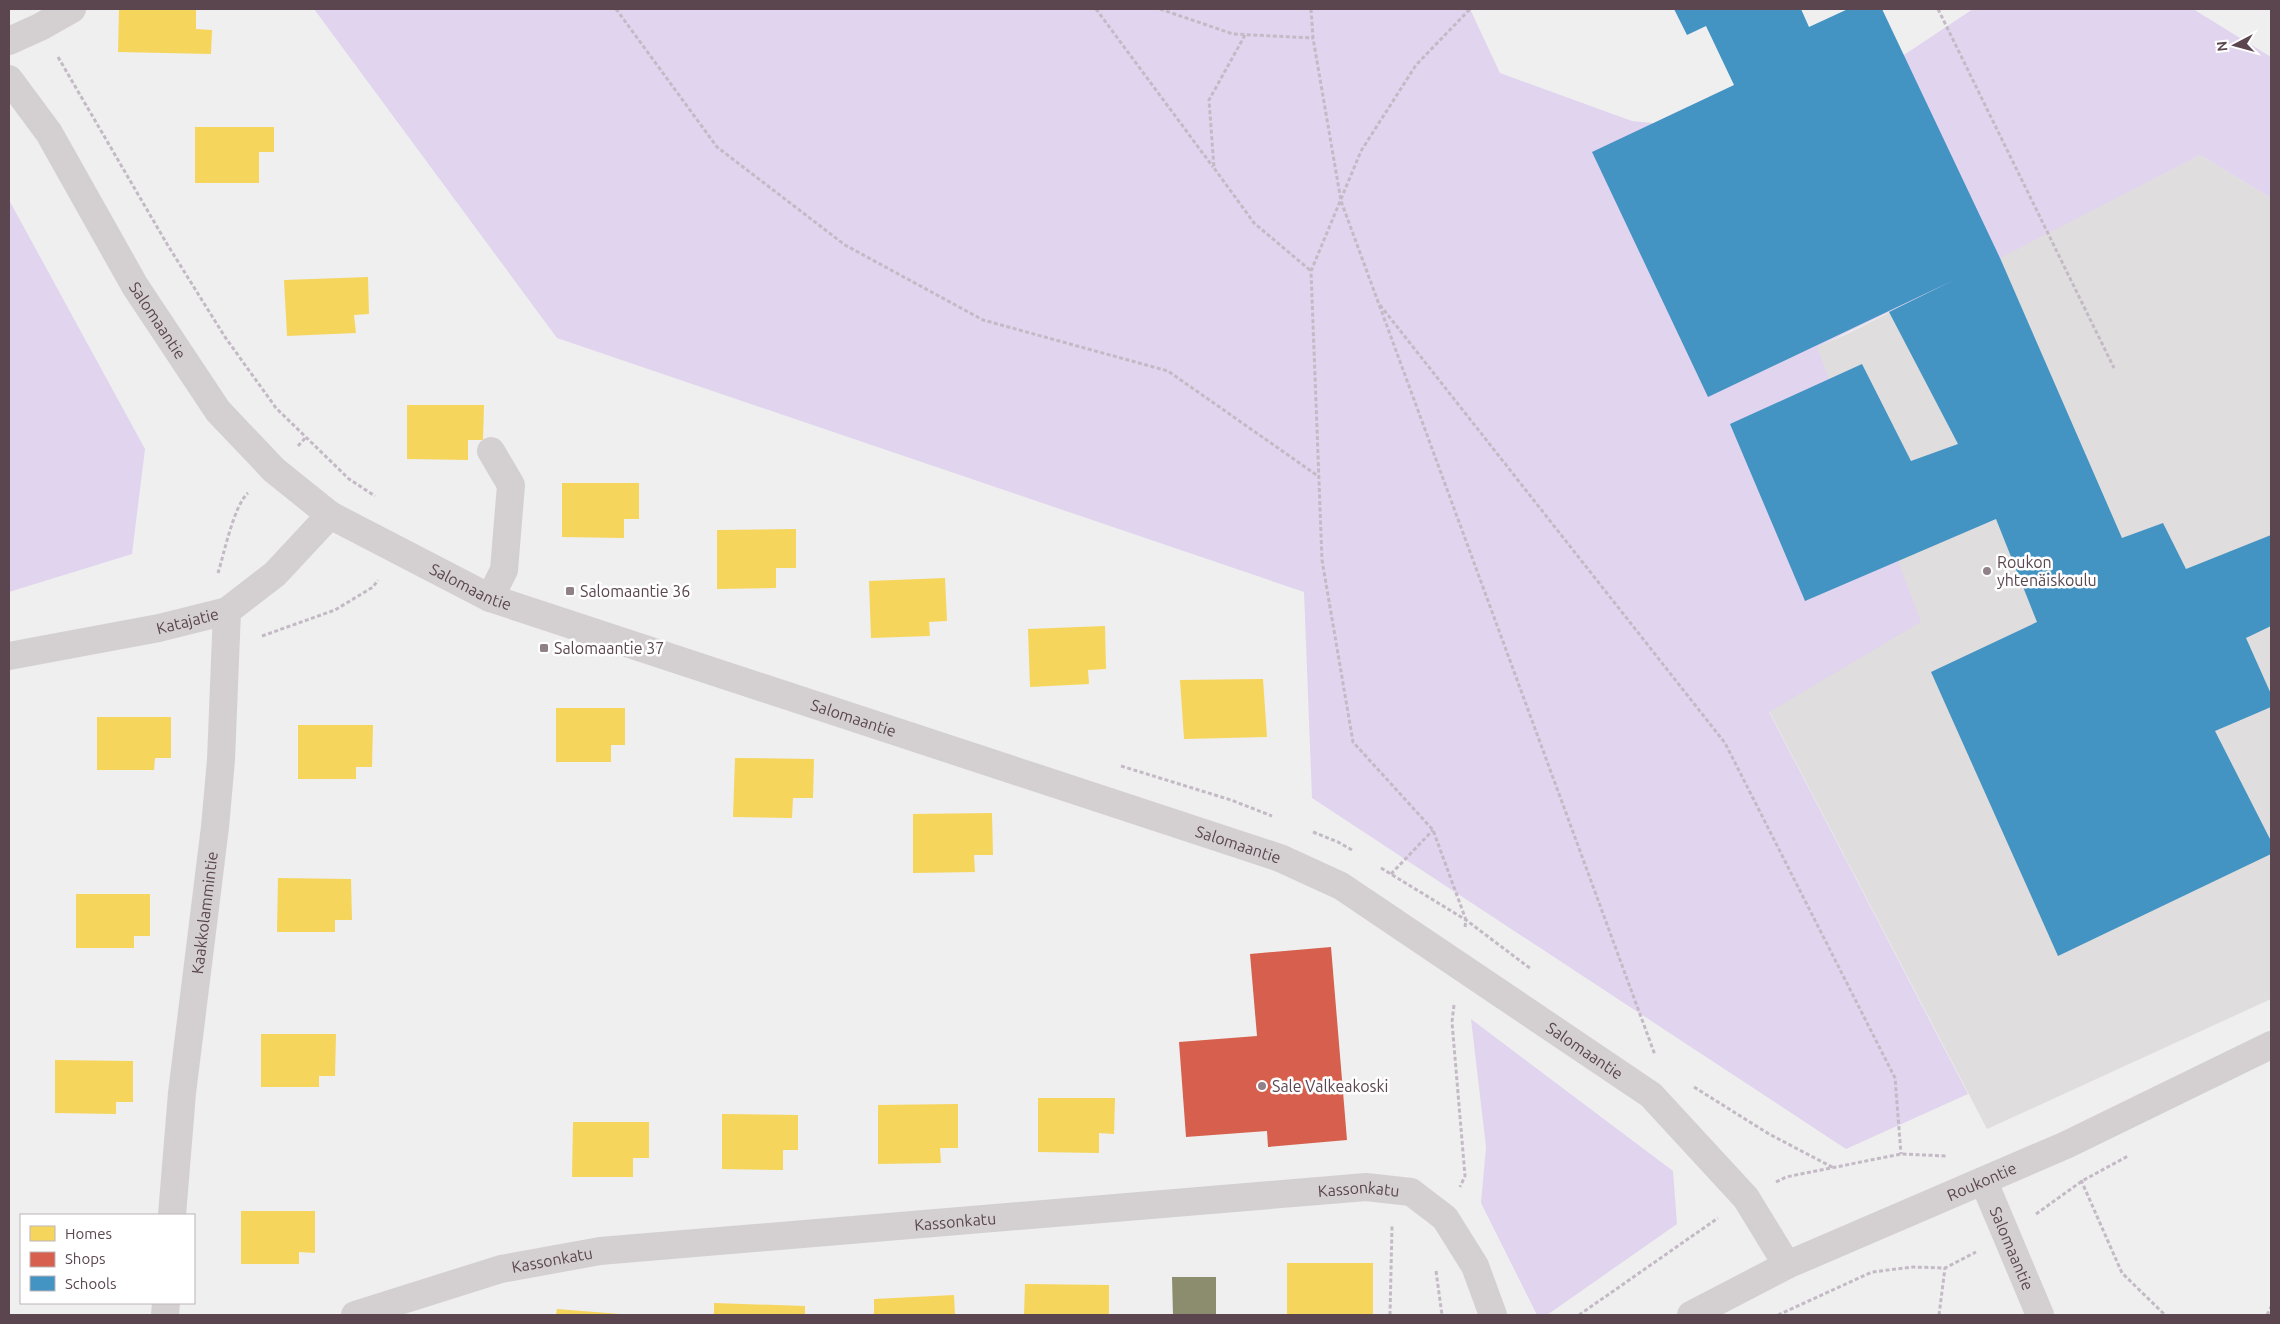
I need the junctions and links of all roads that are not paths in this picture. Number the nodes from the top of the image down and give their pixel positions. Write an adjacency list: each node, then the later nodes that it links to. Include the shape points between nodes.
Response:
1 (72, 9): 2 (street)
2 (9, 41)
3 (9, 80): 5 (street, Salomaantie, via 49,133 135,286 218,411 274,470)
4 (491, 452): 6 (street, via 511,486 504,570)
5 (330, 515): 6 (street, Salomaantie); 7 (street, Katajatie, via 275,574)
6 (490, 598): 12 (street, Salomaantie, via 1280,858 1342,886 1652,1095 1746,1198)
7 (231, 608): 8 (street, Katajatie, via 159,628); 11 (street, Kaakkolammintie, via 216,817 182,1093)
8 (9, 656)
9 (2271, 1045): 10 (street, Roukontie)
10 (1984, 1182): 12 (street, Roukontie); 16 (street, Salomaantie)
11 (172, 1214)
12 (1787, 1265): 15 (street, Roukontie)
13 (355, 1315): 14 (street, Kassonkatu, via 501,1269 600,1251 1366,1187 1411,1192 1445,1218 1474,1266)
14 (1493, 1315)
15 (1691, 1315)
16 (2040, 1315)

